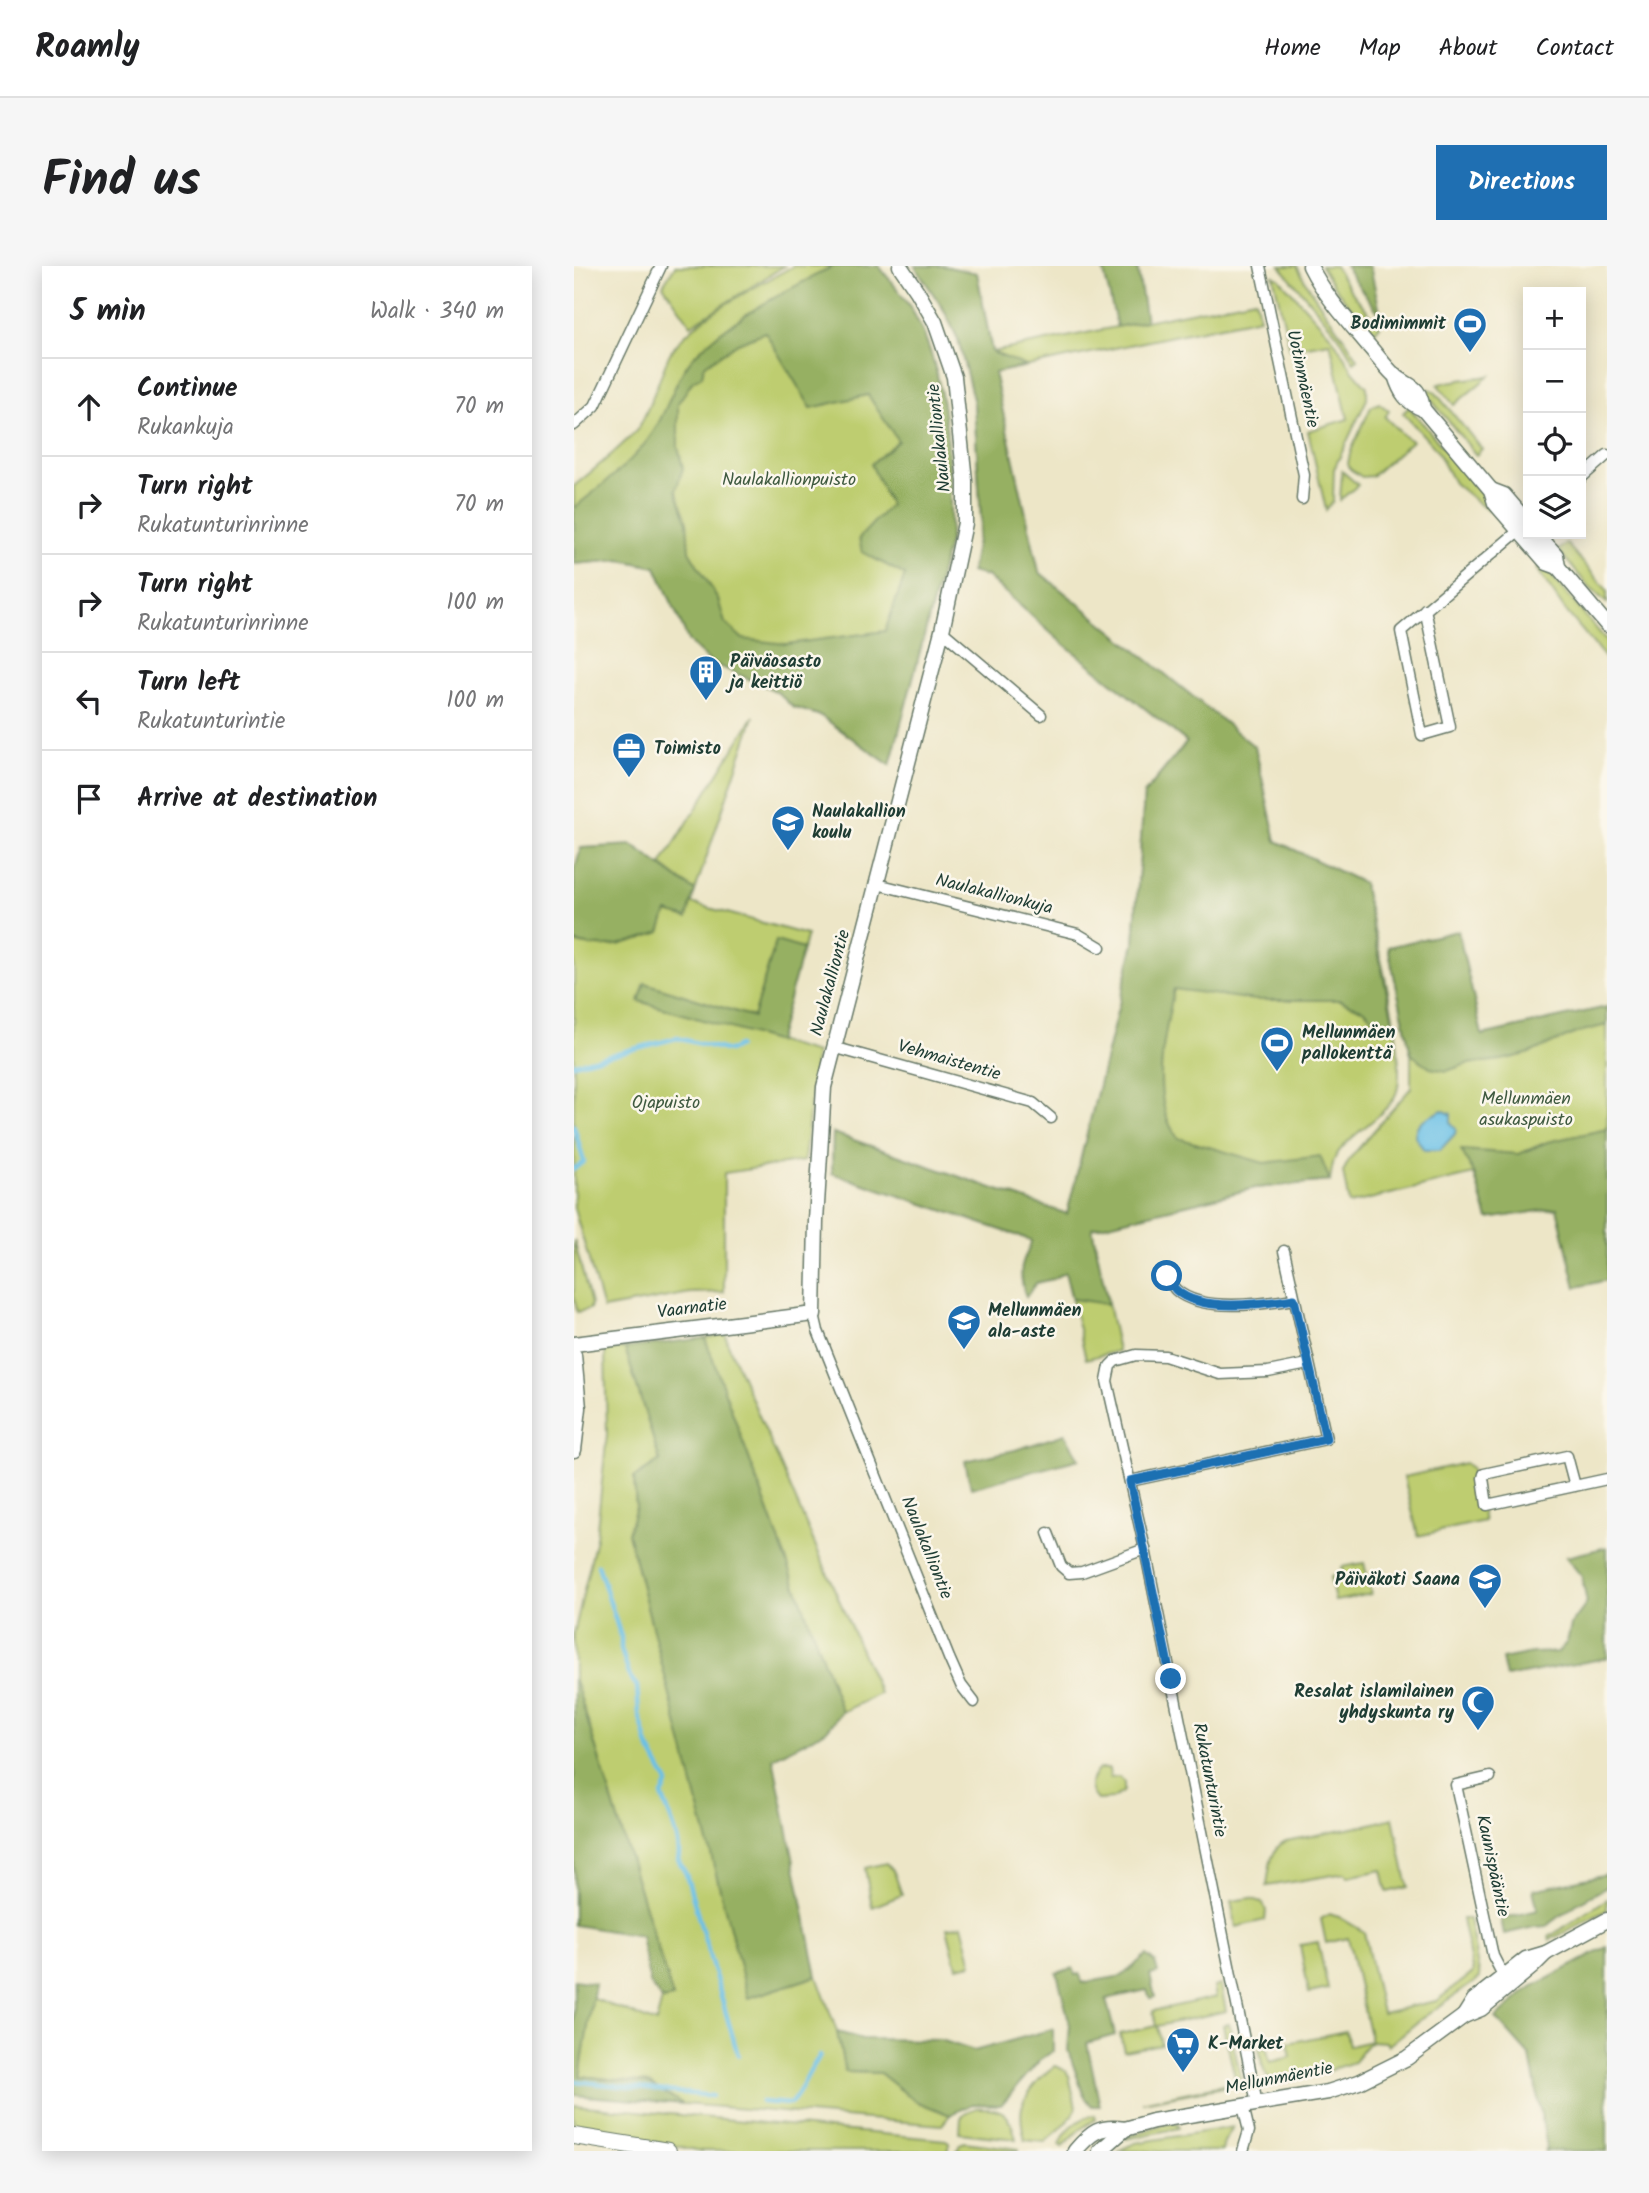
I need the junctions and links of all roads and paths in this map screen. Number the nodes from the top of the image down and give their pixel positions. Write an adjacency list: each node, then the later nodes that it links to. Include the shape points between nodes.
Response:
1 (661, 266): 5 (street, via 595,406)
2 (900, 266): 16 (street, Naulakalliontie, via 943,341 958,401 965,523)
3 (1260, 266): 8 (street, Uotinmäentie, via 1304,475)
4 (1310, 266): 9 (street, via 1340,312 1395,375 1421,397 1423,409 1492,490 1495,503)
5 (574, 425)
6 (1607, 456): 7 (street)
7 (1583, 476)
8 (1302, 499)
9 (1523, 523)
10 (1523, 527): 14 (street)
11 (1534, 539): 13 (street, via 1547,563)
12 (1542, 539): 13 (street, via 1556,555)
13 (1558, 567): 15 (street)
14 (1425, 609): 14 (street, via 1401,631 1422,735 1450,727)
15 (1607, 625)
16 (942, 631): 17 (street); 18 (street, Naulakalliontie)
17 (1041, 715)
18 (877, 884): 19 (street, Naulakallionkuja, via 1078,934); 20 (street, Naulakalliontie)
19 (1100, 947)
20 (833, 1047): 21 (street, Vehmaistentie, via 1033,1103); 25 (street, Naulakalliontie, via 821,1109)
21 (1051, 1118)
22 (1284, 1251): 24 (street)
23 (1167, 1276): 24 (street, via 1186,1297 1218,1305)
24 (1294, 1299): 28 (street)
25 (814, 1314): 26 (street, Vaarnatie); 35 (street, Naulakalliontie, via 949,1658)
26 (574, 1344)
27 (574, 1355): 29 (street, via 579,1408)
28 (1308, 1364): 31 (street, via 1326,1439); 31 (street, Rukatunturintie, via 1268,1373 1220,1374 1165,1356 1136,1355 1115,1361 1107,1381)
29 (574, 1450)
30 (1607, 1479): 32 (street)
31 (1130, 1481): 34 (street, Rukatunturintie)
32 (1575, 1486): 32 (street, via 1487,1505 1483,1478 1567,1456)
33 (1048, 1533): 34 (street, via 1061,1566 1069,1573)
34 (1145, 1549): 39 (street, Rukatunturintie)
35 (974, 1702)
36 (1490, 1777): 38 (street, Kaunispääntie, via 1456,1785 1493,1956)
37 (1607, 1920): 38 (street, Mellunmäentie, via 1546,1953 1525,1959)
38 (1506, 1981): 39 (street, Mellunmäentie, via 1474,2000 1464,2016 1407,2058 1359,2082)
39 (1250, 2105): 40 (street, Mellunmäentie); 45 (street, Rukatunturintie)
40 (1125, 2129): 43 (street, Mellunmäentie, via 1109,2126 1093,2132); 44 (street, Mellunmäentie)
41 (574, 2136): 42 (main road)
42 (668, 2151)
43 (1075, 2151)
44 (1100, 2151)
45 (1243, 2151)

